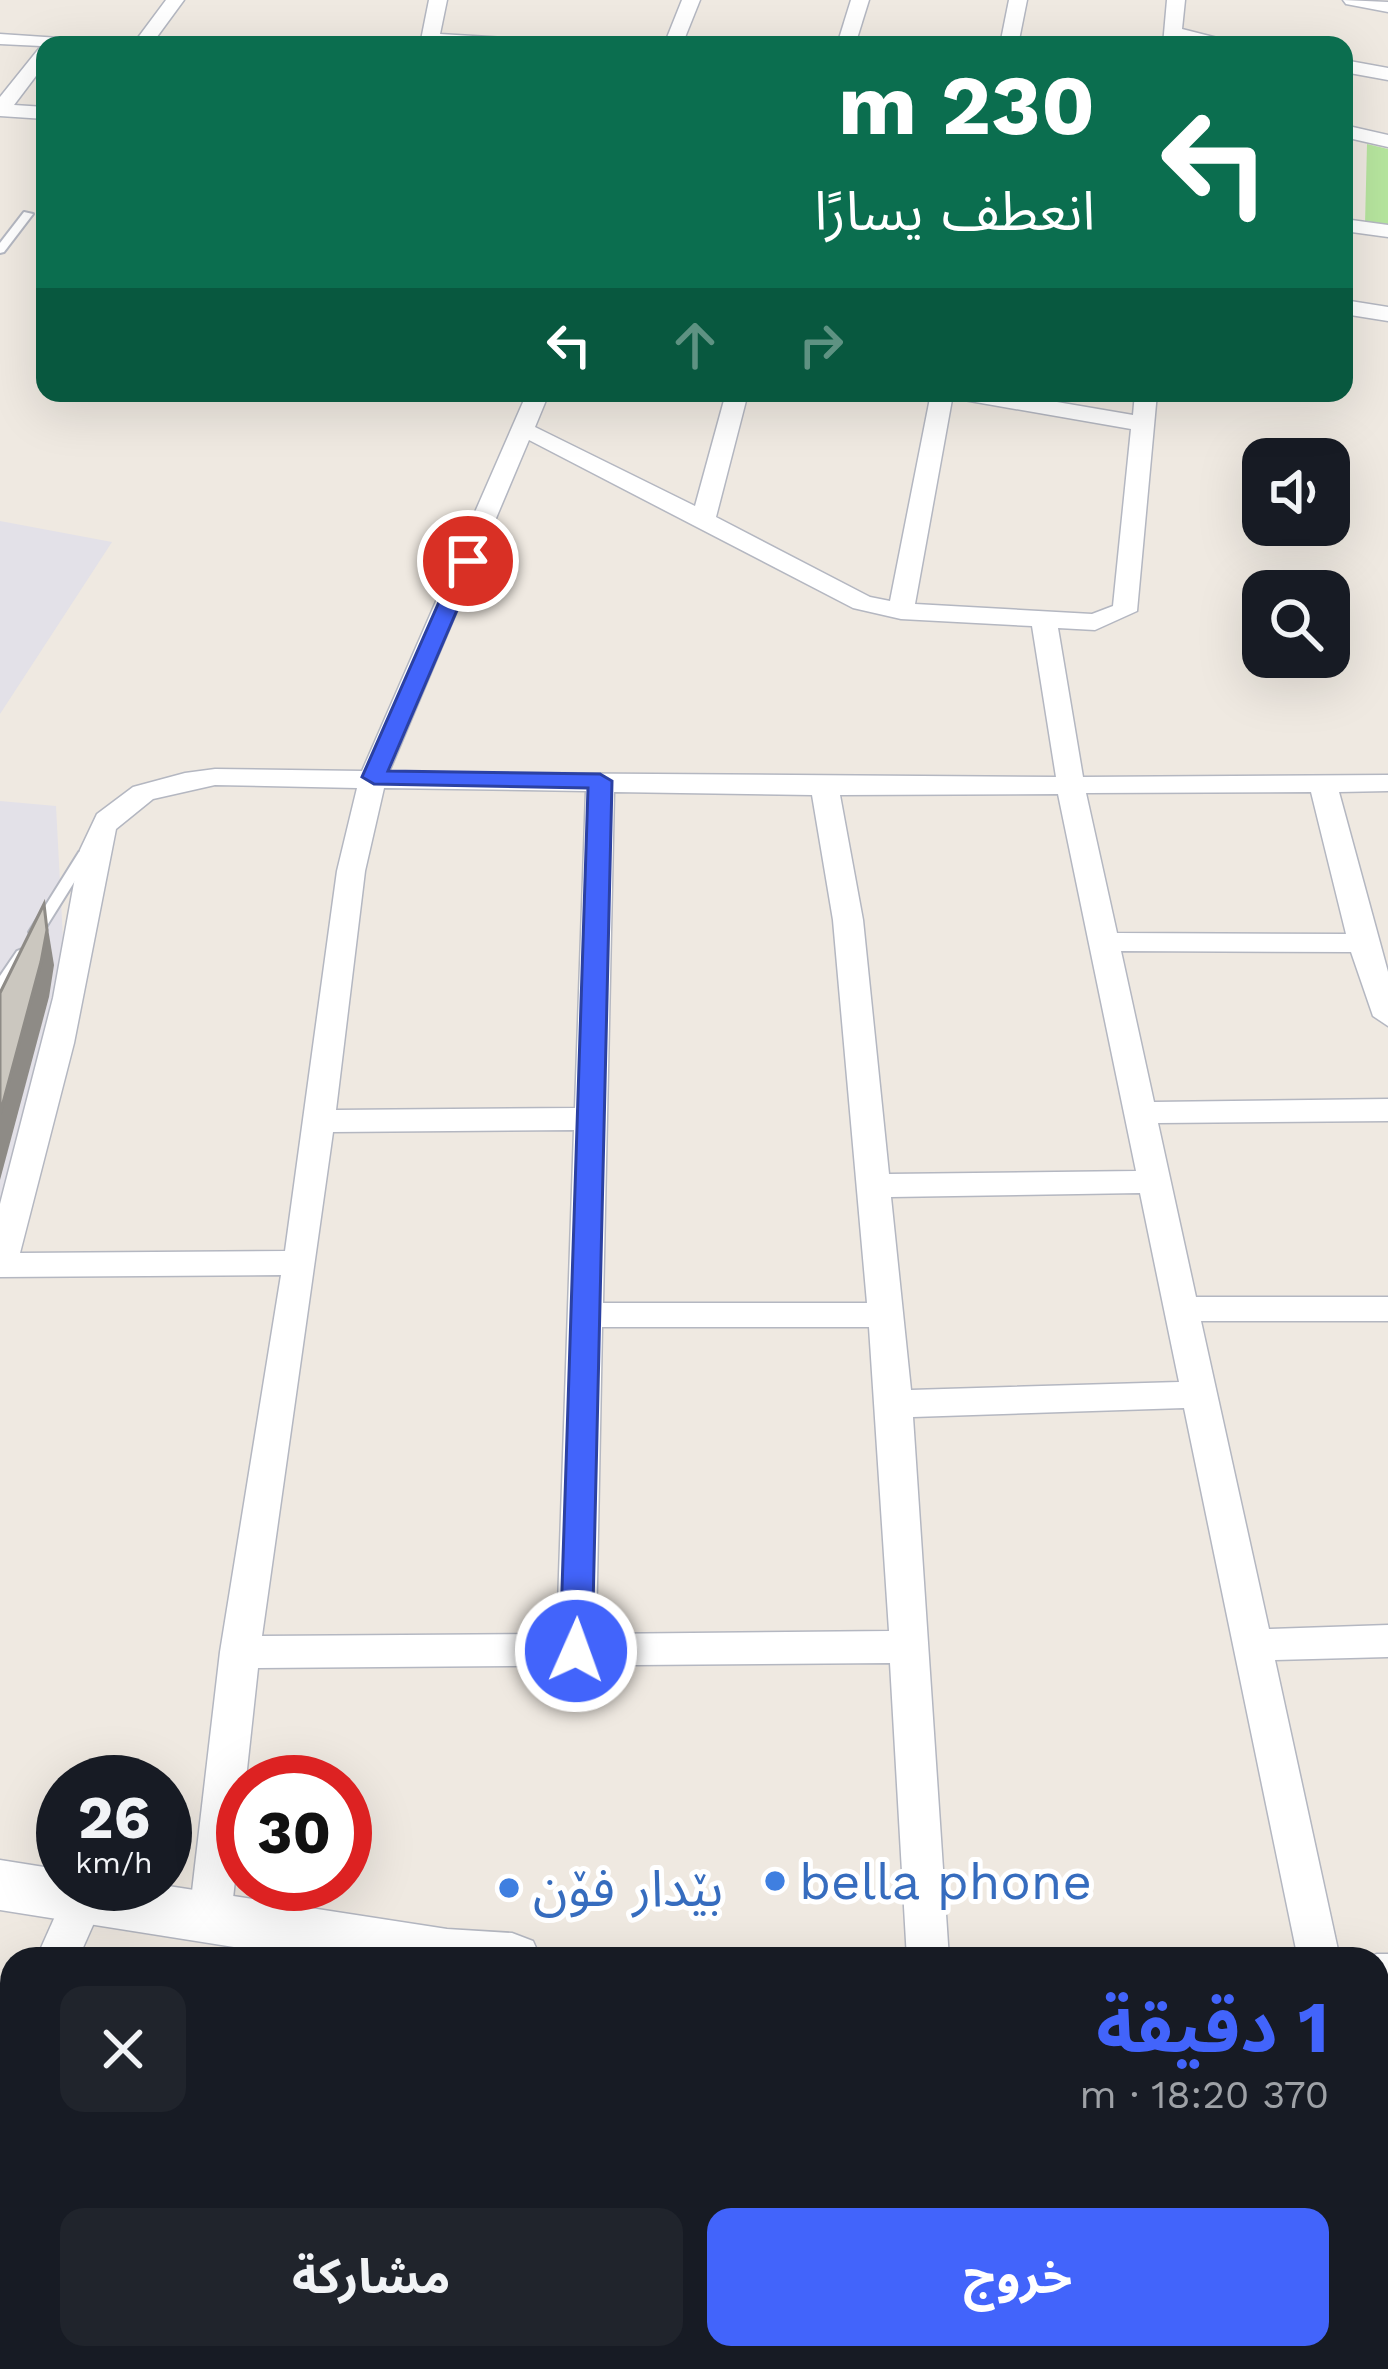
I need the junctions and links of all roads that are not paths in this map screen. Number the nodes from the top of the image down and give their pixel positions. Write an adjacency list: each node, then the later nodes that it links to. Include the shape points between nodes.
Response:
1 (175, 0): 9 (street)
2 (438, 0): 10 (street)
3 (691, 0): 11 (street)
4 (860, 0): 12 (street)
5 (1018, 0): 13 (street)
6 (1176, 0): 14 (street)
7 (1352, 0): 8 (street)
8 (1388, 7)
9 (149, 36)
10 (431, 36)
11 (677, 36)
12 (849, 36)
13 (1011, 36)
14 (1172, 36)
15 (0, 39): 16 (street)
16 (36, 44)
17 (36, 63): 20 (street, via 0,110)
18 (1353, 68): 19 (street)
19 (1388, 74)
20 (36, 112)
21 (1353, 133): 22 (street)
22 (1388, 141)
23 (28, 214): 26 (lane)
24 (1353, 226): 25 (street)
25 (1388, 231)
26 (0, 250)
27 (1353, 308): 28 (street)
28 (1388, 314)
29 (535, 402): 35 (street)
30 (735, 402): 36 (street)
31 (940, 402): 37 (street)
32 (1034, 402): 34 (street)
33 (1146, 402): 34 (street)
34 (1145, 424): 38 (street, via 1124,611 1095,622)
35 (524, 431): 36 (street); 39 (street)
36 (703, 520): 37 (street, via 844,596)
37 (901, 611): 38 (street)
38 (1044, 619): 44 (street)
39 (374, 777): 40 (street); 45 (street, via 176,782 124,802); 53 (street, via 351,871)
40 (600, 781): 43 (street); 52 (street)
41 (1388, 782): 42 (street)
42 (1323, 785): 44 (street); 47 (street)
43 (825, 787): 44 (street); 55 (street, via 848,920)
44 (1071, 787): 46 (street)
45 (99, 832): 48 (lane); 57 (street, via 76,967)
46 (1105, 943): 47 (street); 51 (street)
47 (1363, 943): 49 (street)
48 (0, 988)
49 (1388, 1016)
50 (1388, 1110): 51 (street)
51 (1141, 1113): 54 (street)
52 (592, 1119): 53 (street); 60 (street)
53 (316, 1121): 56 (street)
54 (1155, 1182): 55 (street); 58 (street)
55 (870, 1186): 61 (street)
56 (300, 1263): 57 (street); 68 (street)
57 (0, 1265)
58 (1182, 1309): 59 (street); 62 (street)
59 (1388, 1310)
60 (586, 1315): 61 (street); 67 (street)
61 (884, 1315): 63 (street)
62 (1200, 1394): 63 (street); 65 (street)
63 (894, 1404): 66 (street)
64 (1388, 1641): 65 (street)
65 (1253, 1645): 77 (street)
66 (908, 1648): 67 (street); 76 (street)
67 (576, 1651): 68 (street)
68 (240, 1652): 73 (street)
69 (0, 1885): 70 (main road)
70 (36, 1891)
71 (78, 1911): 74 (street)
72 (174, 1911): 73 (main road)
73 (209, 1916): 75 (main road)
74 (62, 1947)
75 (398, 1947)
76 (927, 1947)
77 (1316, 1947)

